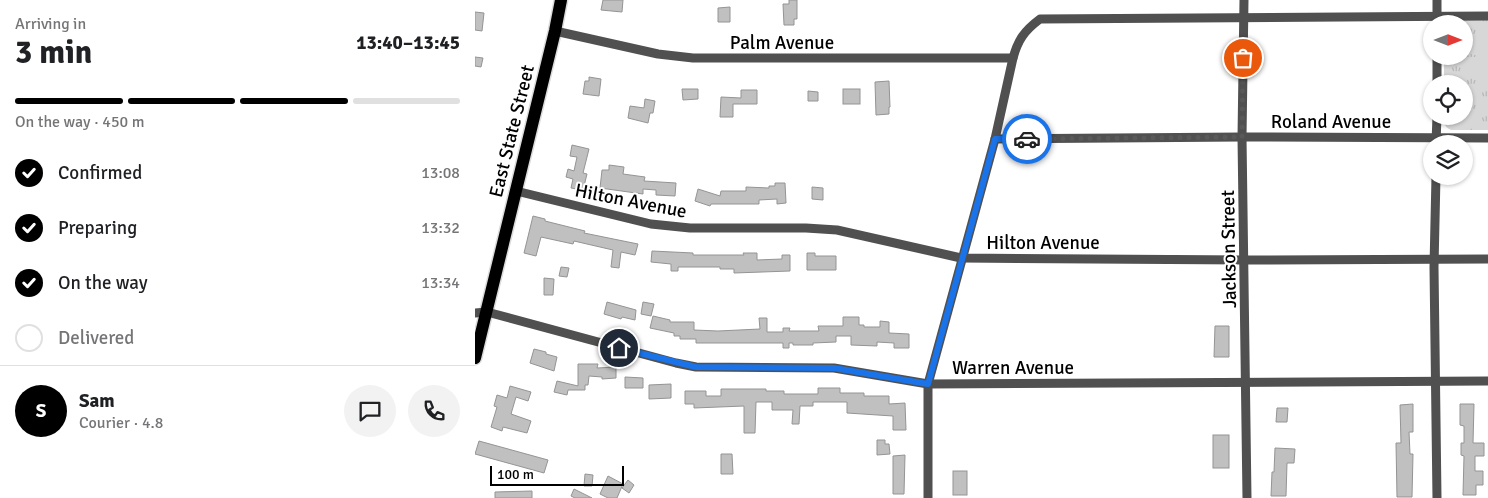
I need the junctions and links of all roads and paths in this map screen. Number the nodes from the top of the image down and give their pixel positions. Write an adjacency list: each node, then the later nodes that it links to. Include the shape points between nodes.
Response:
1 (561, 0): 9 (main road, East State Street)
2 (1244, 0): 7 (street, Jackson Street)
3 (1437, 0): 4 (street)
4 (1437, 15)
5 (1488, 16): 6 (street)
6 (1473, 17)
7 (1244, 18): 8 (street); 10 (street, via 1039,19 1027,29); 11 (street, Jackson Street)
8 (1423, 20)
9 (555, 31): 10 (street, Palm Avenue, via 675,56); 17 (main road, East State Street)
10 (1013, 58): 13 (street)
11 (1242, 137): 13 (street, Roland Avenue); 15 (street, Roland Avenue); 20 (street, Jackson Street)
12 (1488, 138): 14 (street, Roland Avenue)
13 (995, 139): 18 (street)
14 (1473, 139)
15 (1423, 141)
16 (1436, 185): 21 (street)
17 (516, 191): 18 (street, Hilton Avenue, via 651,224 689,228 837,230); 22 (main road, East State Street)
18 (961, 258): 20 (street, Hilton Avenue); 27 (street)
19 (1488, 259): 21 (street, Hilton Avenue)
20 (1245, 260): 21 (street, Hilton Avenue); 26 (street, Jackson Street)
21 (1434, 260): 25 (street)
22 (481, 312): 23 (main road, East State Street); 27 (street, Warren Avenue, via 696,367 834,368)
23 (475, 358)
24 (1488, 381): 25 (street, Warren Avenue)
25 (1437, 382): 26 (street, Warren Avenue); 30 (street)
26 (1246, 383): 27 (street, Warren Avenue); 29 (street, Jackson Street)
27 (928, 384): 28 (street)
28 (928, 498)
29 (1247, 498)
30 (1437, 498)

